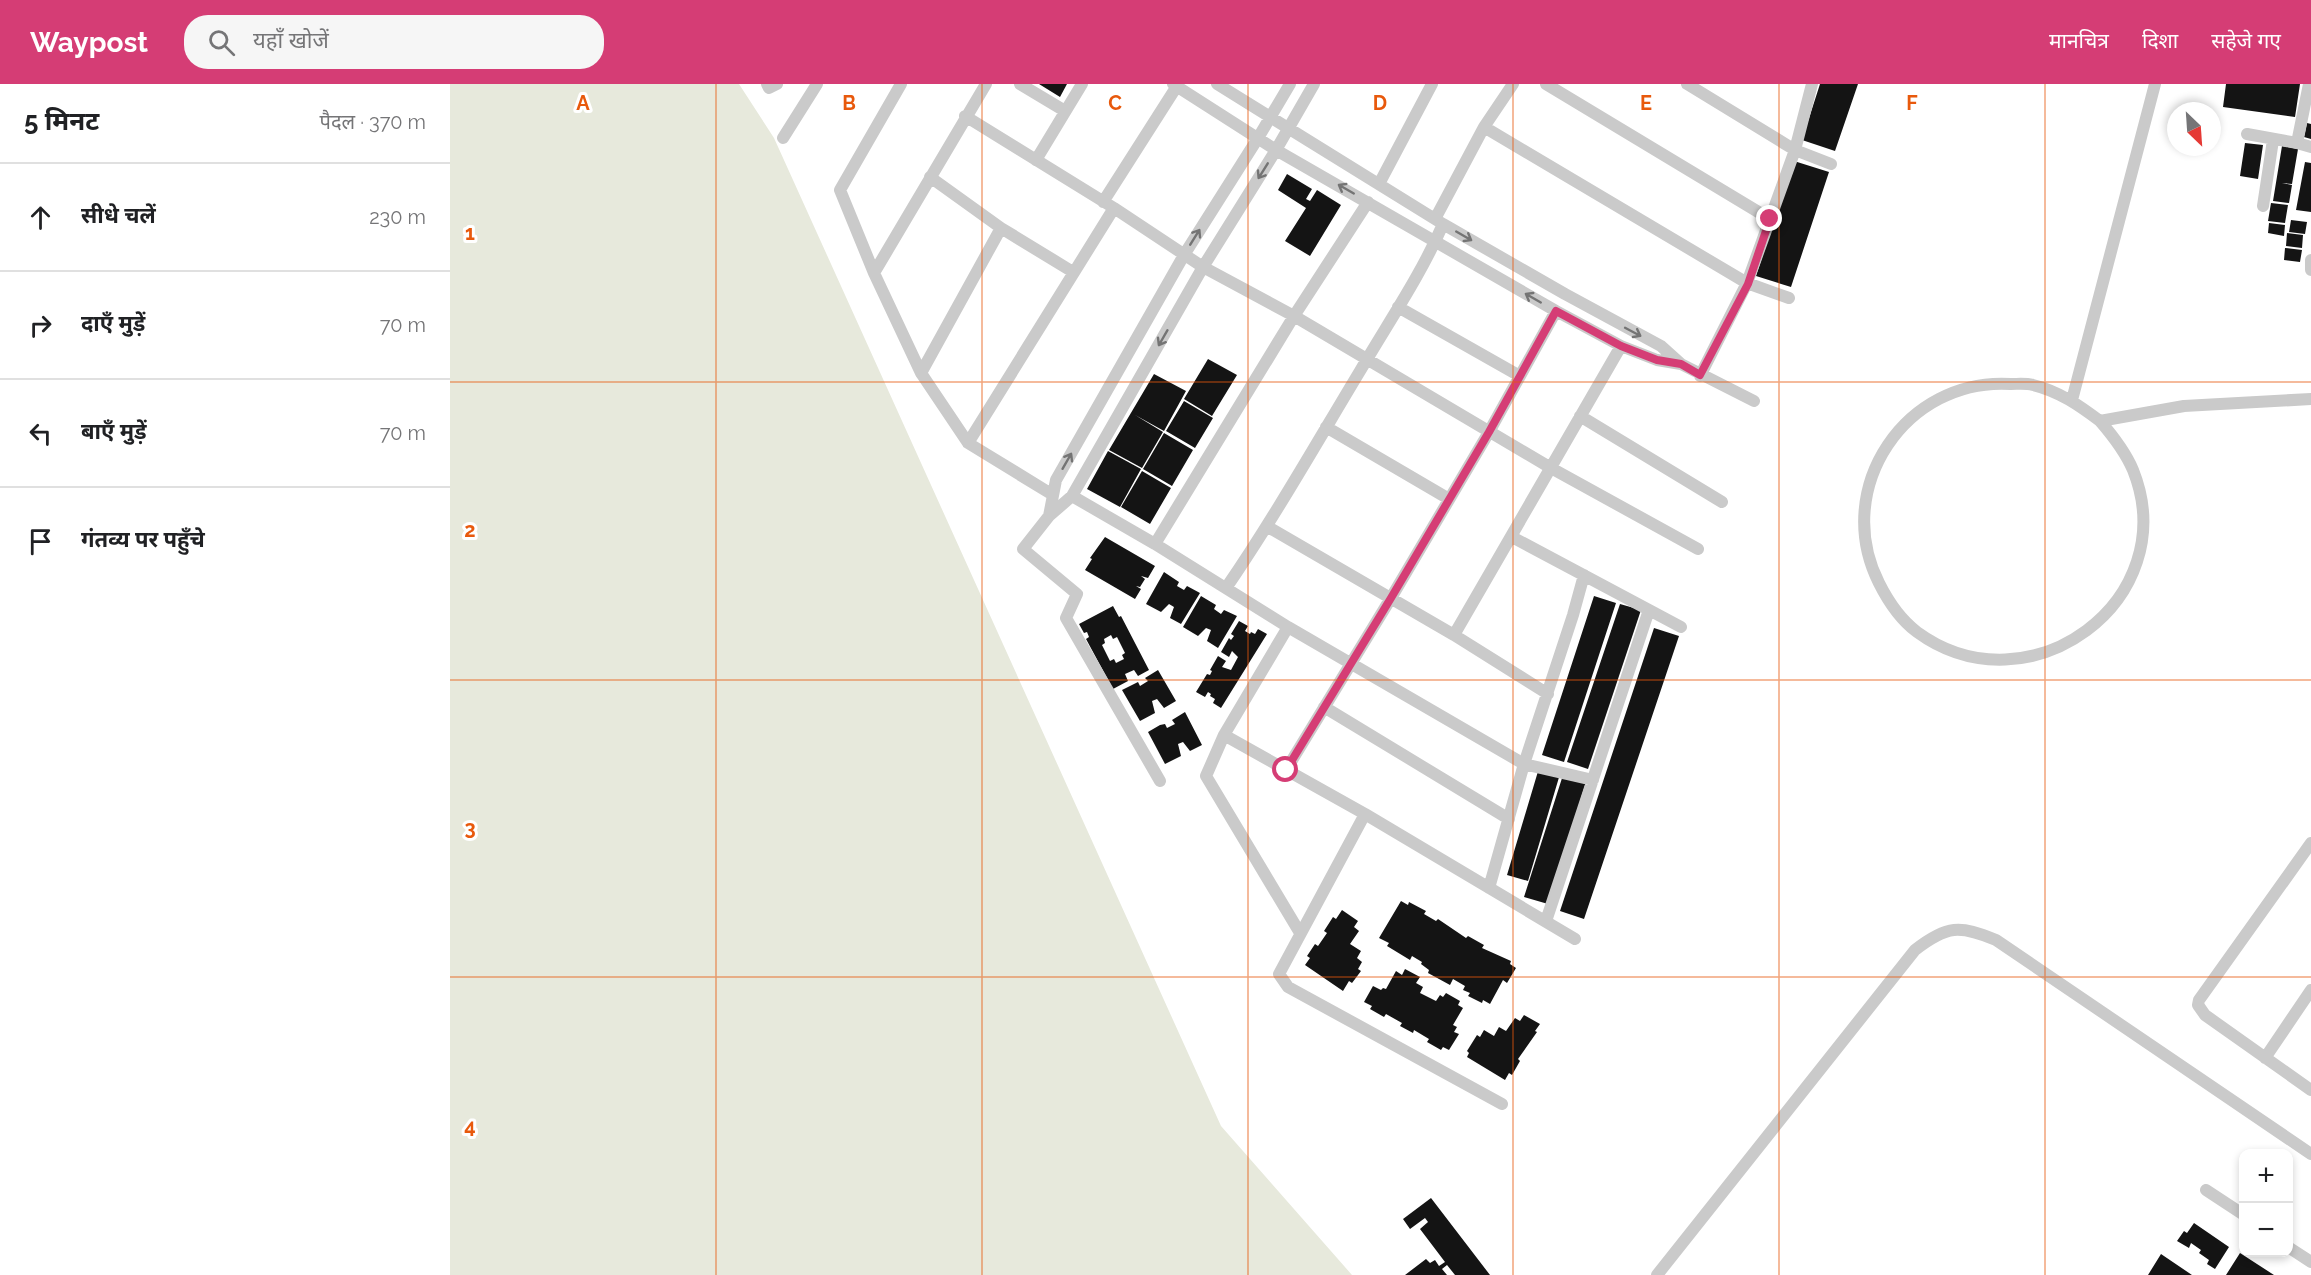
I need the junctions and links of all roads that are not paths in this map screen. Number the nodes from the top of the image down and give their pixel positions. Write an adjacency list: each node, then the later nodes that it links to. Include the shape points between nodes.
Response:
1 (767, 84): 2 (street, via 769,88)
2 (777, 84)
3 (818, 84): 25 (street)
4 (901, 84): 48 (street, via 840,190)
5 (986, 84): 20 (street)
6 (1020, 84): 19 (street)
7 (1082, 84): 19 (street)
8 (1217, 84): 21 (street)
9 (1290, 84): 21 (street)
10 (1314, 84): 23 (street)
11 (1432, 84): 35 (street)
12 (1513, 84): 22 (street)
13 (1546, 84): 39 (street)
14 (1687, 84): 31 (street)
15 (1812, 84): 31 (street)
16 (2155, 84): 61 (street)
17 (2309, 84): 28 (street)
18 (1175, 85): 26 (street); 37 (street)
19 (1065, 111): 32 (street)
20 (965, 116): 32 (street); 34 (street)
21 (1270, 117): 23 (street); 26 (street)
22 (1484, 127): 40 (street); 49 (street)
23 (1288, 128): 30 (street); 35 (street)
24 (2247, 134): 27 (street)
25 (783, 138)
26 (1258, 138): 30 (street); 43 (street, one-way to 26)
27 (2273, 140): 28 (street); 38 (street)
28 (2297, 143): 29 (street)
29 (2311, 147)
30 (1276, 150): 36 (street, one-way to 30); 45 (street, one-way to 45)
31 (1795, 150): 33 (street); 39 (street)
32 (1036, 160): 37 (street)
33 (1831, 164)
34 (930, 177): 41 (street); 48 (street)
35 (1379, 184): 40 (street)
36 (1368, 202): 42 (street); 53 (street)
37 (1108, 205): 43 (street); 47 (street)
38 (2263, 207)
39 (1770, 219): 49 (street)
40 (1439, 221): 42 (street); 56 (street, one-way to 56, via 1660,346)
41 (1001, 228): 47 (street); 57 (street)
42 (1436, 241): 51 (street); 52 (street, one-way to 42)
43 (1184, 255): 45 (street); 69 (street, one-way to 43, via 1056,480)
44 (2311, 260): 46 (street)
45 (1203, 267): 53 (street); 70 (street, one-way to 70)
46 (2311, 270)
47 (1073, 272): 67 (street)
48 (874, 273): 57 (street)
49 (1748, 284): 50 (street); 59 (street)
50 (1789, 298)
51 (1398, 307): 55 (street); 58 (street)
52 (1556, 311): 54 (street); 58 (street)
53 (1294, 316): 55 (street); 76 (street)
54 (1621, 346): 56 (street, via 1657,360); 63 (street)
55 (1366, 360): 65 (street); 66 (street)
56 (1681, 364): 59 (street)
57 (921, 373): 67 (street)
58 (1518, 375): 66 (street)
59 (1700, 375): 62 (street)
60 (2311, 399): 64 (street, via 2184,406)
61 (2072, 400): 64 (street); 64 (street, via 2033,385 1991,382 1950,392 1914,413 1886,444 1869,482 1863,523 1869,564 1888,601 1917,632 1953,652 2004,660 2035,657 2074,641 2106,615 2129,580 2138,557 2142,528 2141,499 2133,470 2120,444)
62 (1754, 401)
63 (1580, 416): 68 (street); 72 (street)
64 (2100, 421)
65 (1326, 427): 71 (street); 74 (street)
66 (1489, 432): 68 (street); 71 (street)
67 (968, 443): 69 (street)
68 (1551, 468): 75 (street); 77 (street)
69 (1053, 495): 73 (street)
70 (1072, 496): 73 (street); 76 (street)
71 (1449, 499): 80 (street)
72 (1722, 502)
73 (1049, 516): 92 (street, via 1023,549 1077,594 1066,618)
74 (1268, 527): 79 (street); 80 (street)
75 (1512, 537): 78 (street); 84 (street)
76 (1155, 544): 79 (street)
77 (1698, 549)
78 (1584, 575): 81 (street); 86 (street)
79 (1226, 588): 82 (street)
80 (1391, 598): 84 (street); 85 (street)
81 (1649, 610): 83 (street); 91 (street)
82 (1288, 627): 85 (street); 88 (street)
83 (1681, 627)
84 (1454, 635): 86 (street)
85 (1351, 663): 87 (street); 89 (street)
86 (1548, 694): 89 (street)
87 (1324, 707): 90 (street); 94 (street)
88 (1224, 735): 90 (street); 98 (street, via 1206,776)
89 (1524, 764): 91 (street); 94 (street)
90 (1286, 770): 93 (street)
91 (1593, 780): 97 (street)
92 (1160, 781)
93 (1365, 814): 96 (street); 98 (street)
94 (1509, 819): 96 (street)
95 (2311, 843): 101 (street, via 2199,1000 2205,1015)
96 (1490, 888): 97 (street)
97 (1546, 921): 99 (street)
98 (1300, 933): 103 (street, via 1279,974 1288,987)
99 (1575, 939)
100 (2311, 990): 101 (street)
101 (2265, 1058): 102 (street)
102 (2311, 1090)
103 (1502, 1104)
104 (2311, 1154): 109 (street, via 1996,940 1971,929 1951,930 1932,937 1915,950)
105 (2206, 1190): 106 (street)
106 (2239, 1212)
107 (2293, 1249): 108 (street)
108 (2311, 1262)
109 (1657, 1275)

